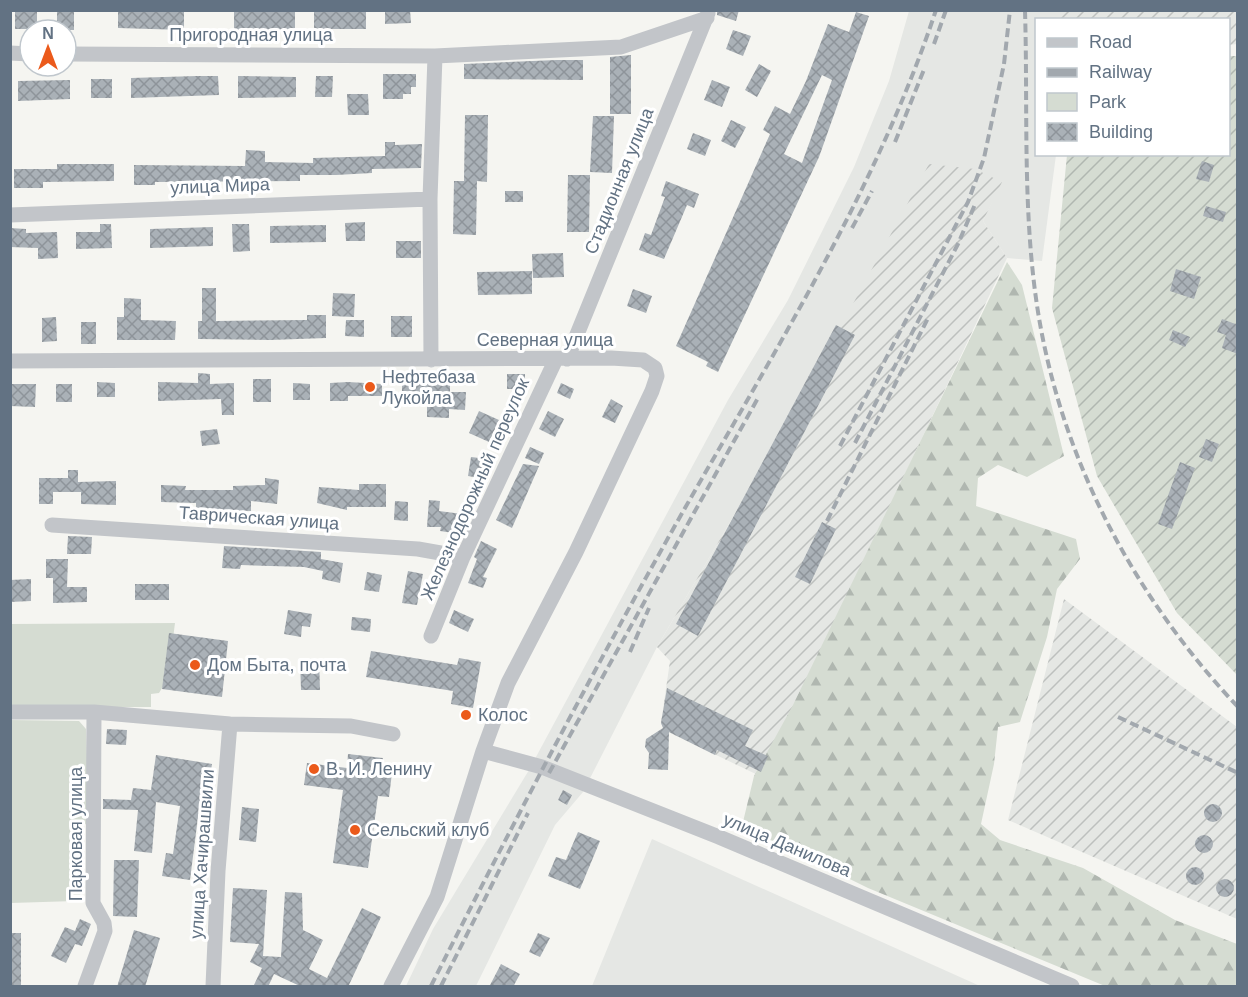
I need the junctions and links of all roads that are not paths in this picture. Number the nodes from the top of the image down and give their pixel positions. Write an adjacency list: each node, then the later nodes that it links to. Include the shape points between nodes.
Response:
1 (708, 14): 3 (street, Стадионная улица, via 621,47); 6 (street, Стадионная улица)
2 (78, 54): 3 (street, Пригородная улица)
3 (435, 56): 4 (street)
4 (430, 199): 5 (street, улица Мира); 7 (street)
5 (10, 215)
6 (562, 359): 7 (street, Северная улица); 10 (street, Железнодорожный переулок); 16 (street, Северная улица, via 643,360 651,363 657,376 576,552 508,683)
7 (431, 360): 8 (street, Северная улица)
8 (10, 361)
9 (52, 525): 10 (street, Таврическая улица, via 418,549)
10 (463, 557): 11 (street, Железнодорожный переулок)
11 (431, 636)
12 (10, 712): 13 (street)
13 (94, 712): 14 (street); 17 (street, Парковая улица, via 93,903 105,931)
14 (230, 724): 15 (street, via 351,726); 18 (street, улица Хачирашвили)
15 (393, 734)
16 (483, 751): 19 (street, via 437,897); 20 (street, улица Данилова, via 542,767 719,837)
17 (85, 987)
18 (213, 987)
19 (392, 987)
20 (1072, 987)

